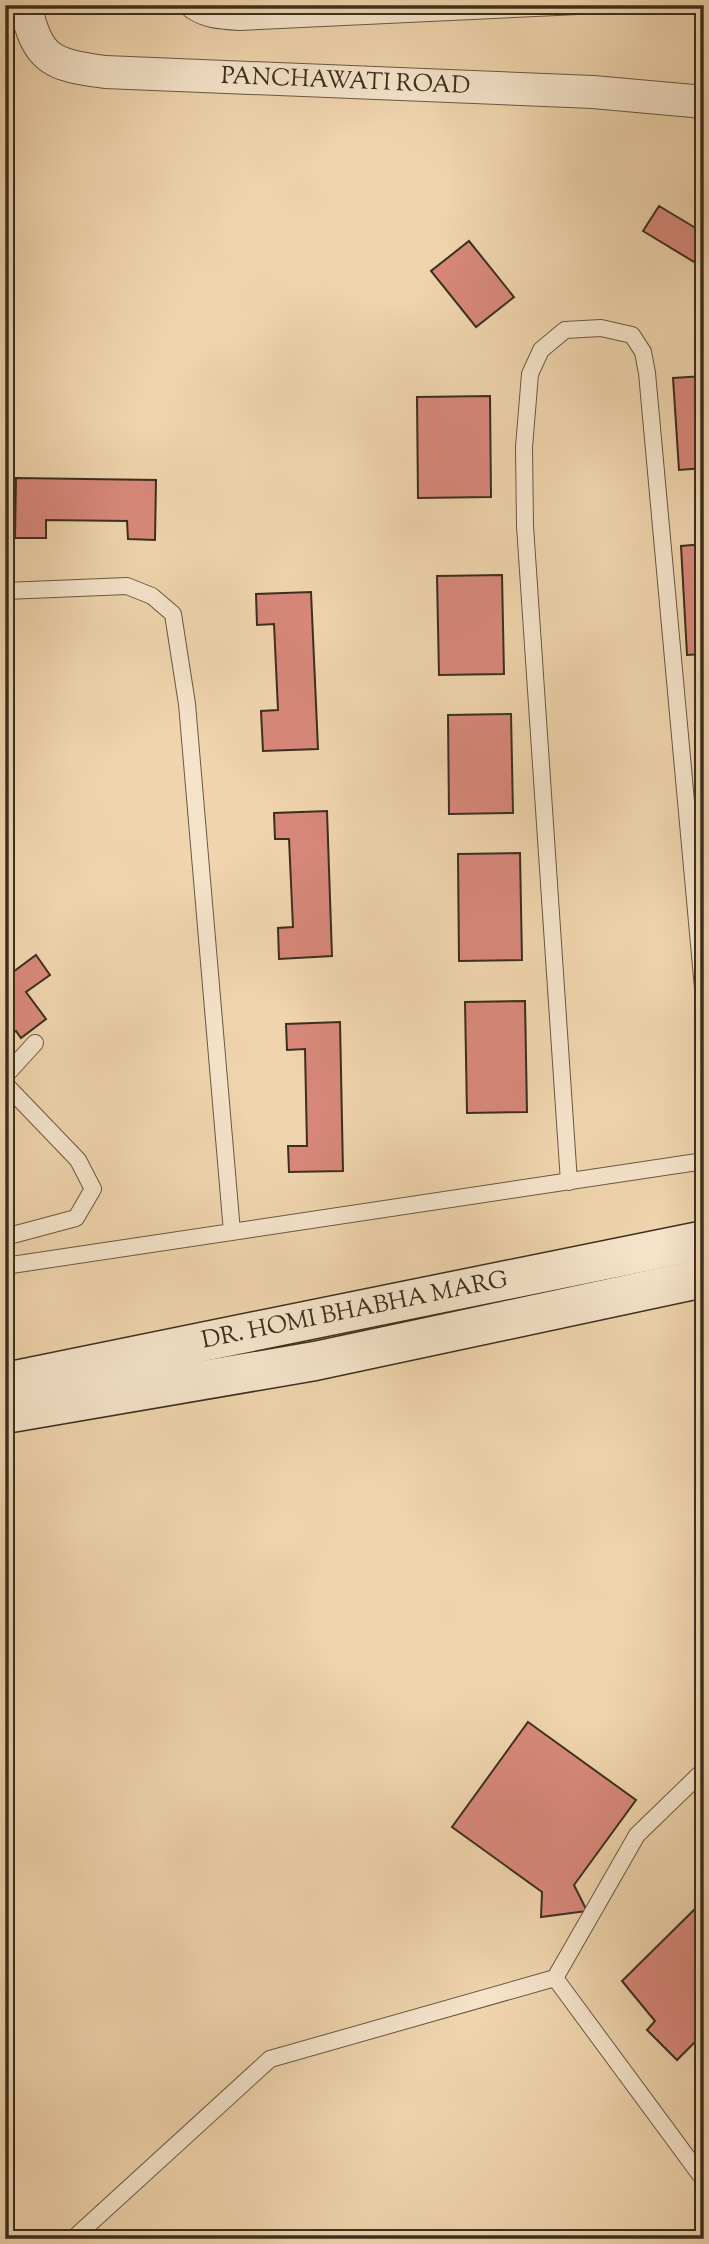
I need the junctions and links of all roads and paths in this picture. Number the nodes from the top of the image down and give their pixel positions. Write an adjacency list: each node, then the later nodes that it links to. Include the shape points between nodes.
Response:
1 (25, 5): 4 (street, PANCHAWATI ROAD, via 36,45 64,67 593,92)
2 (185, 5): 3 (lane, via 214,20 240,22)
3 (600, 5)
4 (704, 102)
5 (5, 591): 12 (lane, via 127,586 152,596 173,614 187,704)
6 (704, 999): 11 (lane, via 643,352 632,335 601,328 565,330 541,350 530,374 524,460)
7 (35, 1043): 8 (lane)
8 (5, 1076)
9 (5, 1084): 13 (lane, via 78,1160 93,1189 76,1218)
10 (704, 1161): 11 (lane)
11 (569, 1182): 12 (lane)
12 (232, 1232): 15 (lane)
13 (5, 1237)
14 (704, 1240): 17 (main road, DR. HOMI BHABHA MARG)
15 (5, 1266)
16 (704, 1278): 18 (main road, DR. HOMI BHABHA MARG, via 315,1361)
17 (5, 1382)
18 (5, 1414)
19 (704, 1770): 20 (lane, via 638,1835)
20 (555, 1978): 21 (lane); 22 (lane, via 270,2059)
21 (704, 2180)
22 (73, 2239)

